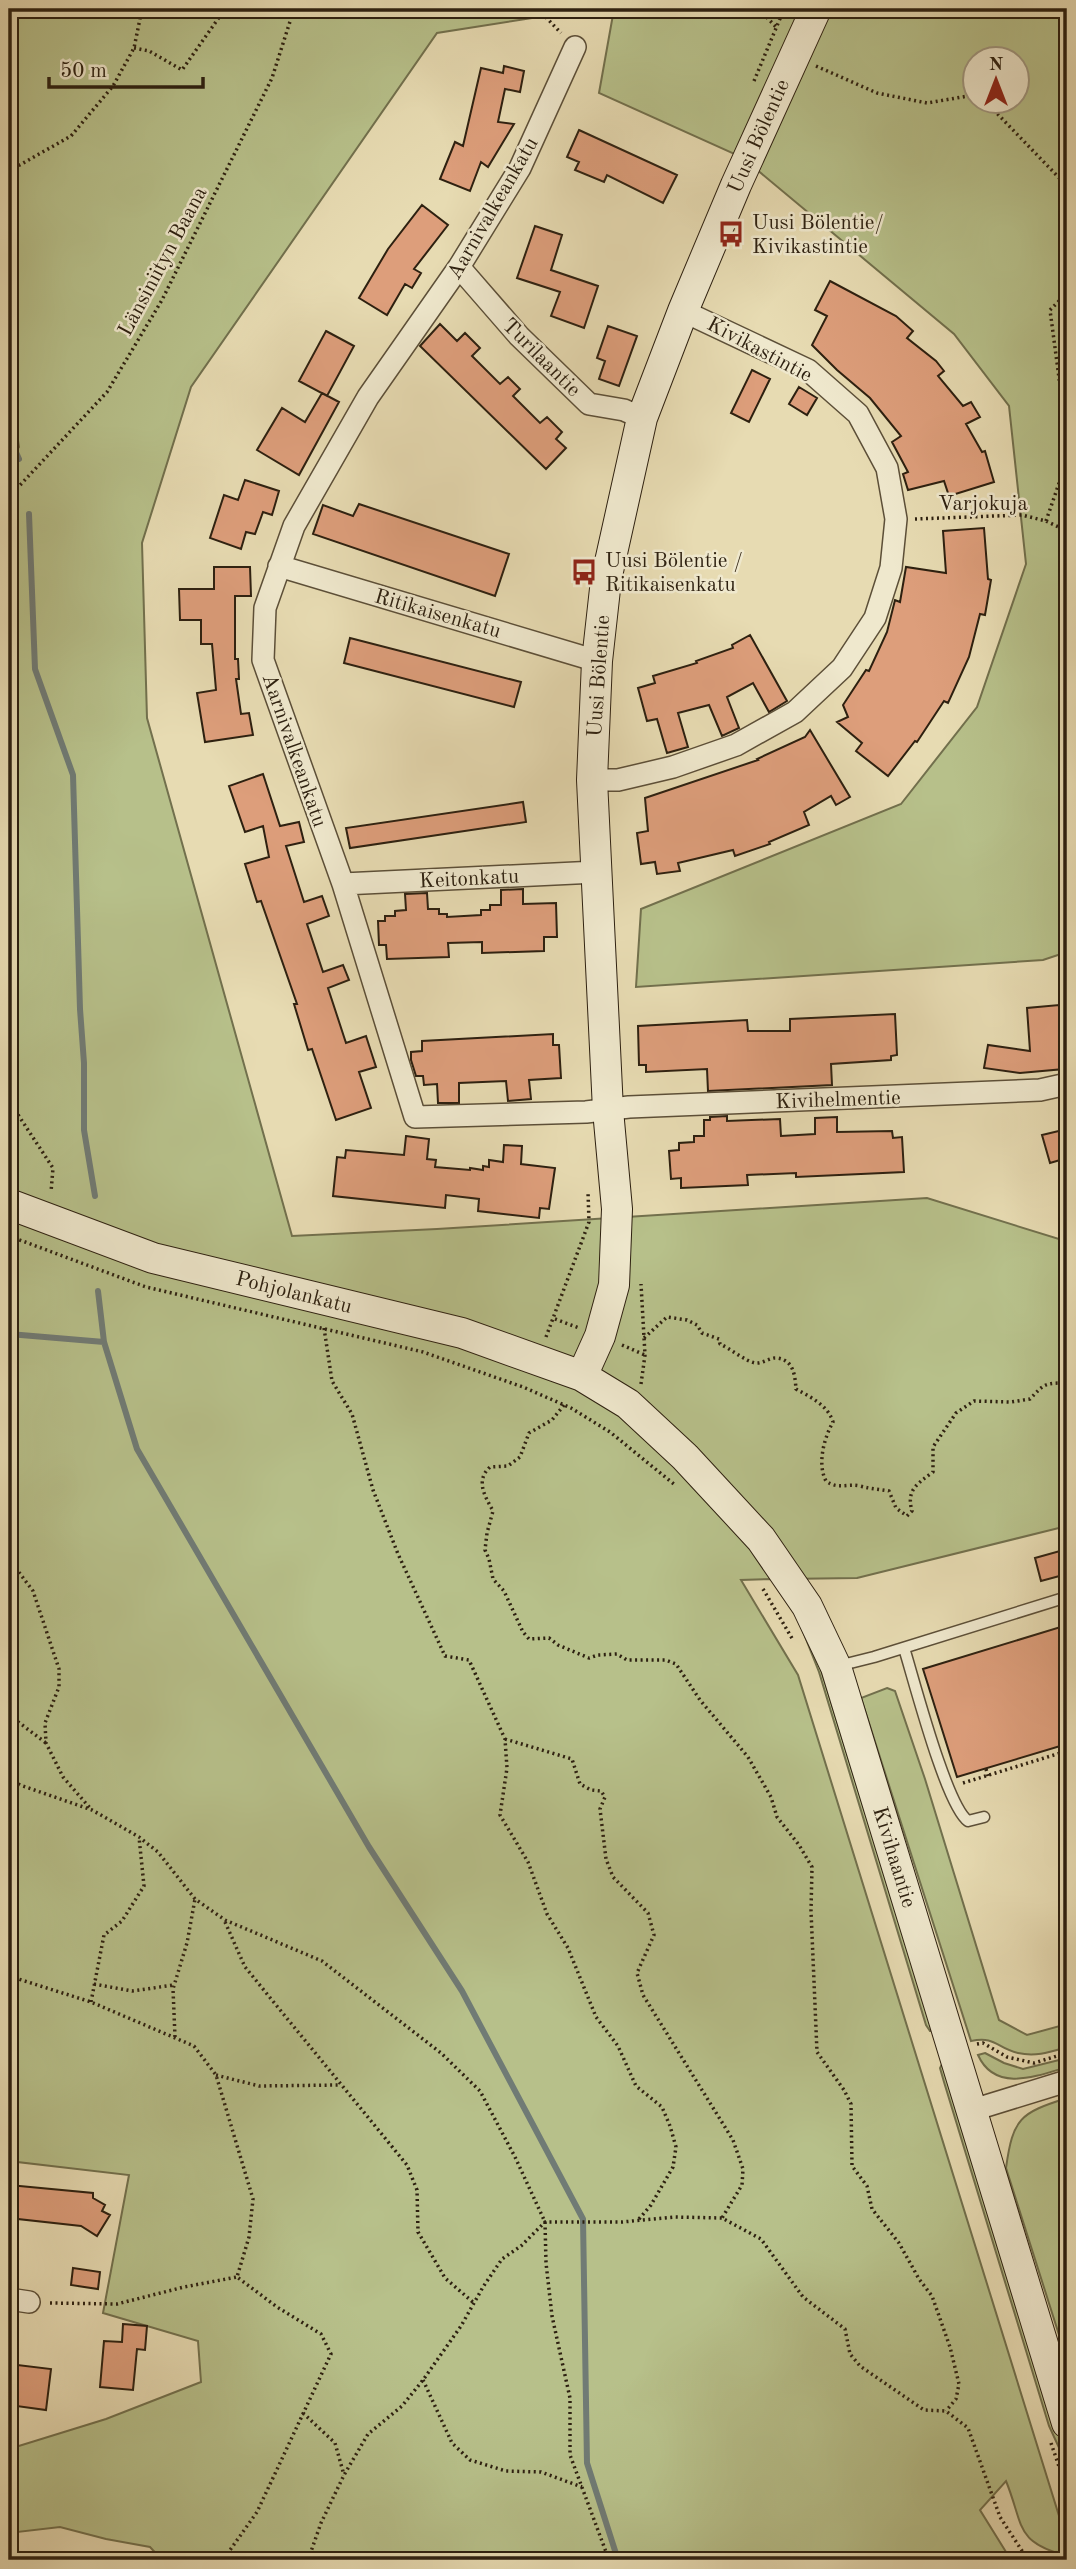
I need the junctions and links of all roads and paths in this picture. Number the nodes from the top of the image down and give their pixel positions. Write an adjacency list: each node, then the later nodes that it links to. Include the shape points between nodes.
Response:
1 (142, 9): 9 (path)
2 (225, 9): 9 (path, via 182,70 149,51)
3 (293, 9): 21 (path, Länsiniityn Baana, via 272,78 162,300 107,393)
4 (538, 9): 8 (path)
5 (759, 9): 7 (path)
6 (816, 9): 17 (main road, Uusi Bölentie)
7 (776, 27)
8 (575, 47): 15 (street, Aarnivalkeankatu, via 520,168)
9 (134, 48): 13 (path, via 113,86 71,136)
10 (810, 64): 11 (path, via 877,93 927,103)
11 (960, 98)
12 (1000, 116): 14 (path)
13 (9, 171)
14 (1067, 186)
15 (459, 267): 18 (street, Turilaantie, via 519,336 589,404); 25 (street, Aarnivalkeankatu, via 368,397 294,526)
16 (1067, 293): 19 (path, via 1050,310)
17 (683, 311): 18 (main road, Uusi Bölentie); 22 (street, Kivikastintie, via 808,370 858,414 887,468)
18 (642, 418): 26 (main road, Uusi Bölentie, via 606,580)
19 (1067, 438)
20 (1067, 460): 23 (path)
21 (9, 497)
22 (896, 519): 23 (path, Varjokuja, via 1022,515); 27 (street, Kivikastintie, via 891,568 875,618 842,668 795,712 736,745 673,767 618,780)
23 (1046, 521): 24 (path, Varjokuja)
24 (1067, 531)
25 (279, 566): 26 (street, Ritikaisenkatu); 29 (street, Aarnivalkeankatu, via 265,608 263,660)
26 (597, 661): 27 (main road, Uusi Bölentie)
27 (592, 780): 28 (main road, Uusi Bölentie)
28 (596, 872): 29 (street, Keitonkatu); 32 (main road, Uusi Bölentie)
29 (342, 884): 32 (street, Aarnivalkeankatu, via 415,1117)
30 (1067, 1084): 32 (street, Kivihelmentie, via 1040,1090)
31 (9, 1101): 34 (path, via 53,1168)
32 (608, 1110): 39 (main road, Uusi Bölentie, via 617,1209 614,1285 600,1336)
33 (9, 1204): 34 (main road, Pohjolankatu)
34 (42, 1218): 36 (path); 39 (main road, Pohjolankatu, via 153,1258 462,1333)
35 (9, 1236): 36 (path)
36 (39, 1249): 38 (path, via 146,1287)
37 (641, 1284): 40 (path, via 644,1338 667,1317 675,1317 696,1325 702,1334 719,1339 745,1359 755,1363 776,1357 789,1363 796,1372 796,1388 831,1415 822,1464 826,1481 836,1487 889,1491 896,1508 907,1516 912,1511 911,1492 933,1472 933,1447 957,1413 974,1401 1022,1401 1030,1399 1039,1387)
38 (324, 1328): 41 (path, via 424,1352); 50 (path, via 332,1381 352,1414 373,1490 398,1554 445,1656 469,1660)
39 (582, 1376): 48 (main road, Kivihaantie, via 628,1404 761,1539 807,1606)
40 (1067, 1383)
41 (564, 1405): 42 (path, via 610,1432); 84 (path, via 552,1420 529,1433 520,1457 508,1466 490,1467 482,1478 493,1511 485,1550 493,1579 530,1640 549,1639 589,1658 617,1654 627,1660 676,1664 748,1757 777,1817 806,1856 813,1874 817,2052 851,2104 852,2166 866,2186 872,2209 932,2295 959,2384 956,2399)
42 (677, 1487)
43 (9, 1559): 51 (path, via 33,1591 59,1669 59,1687 45,1723)
44 (757, 1580): 47 (path)
45 (1067, 1597): 46 (lane)
46 (904, 1648): 48 (lane); 62 (lane, via 946,1783 962,1816 968,1821)
47 (799, 1650)
48 (835, 1667): 71 (main road, Kivihaantie)
49 (9, 1715): 51 (path)
50 (505, 1739): 77 (path, via 572,1759 580,1784 605,1797 600,1809 606,1859 613,1877 648,1913 654,1935 637,1973 643,1995 733,2140 743,2169 742,2185); 78 (path, via 507,1768 500,1815 528,1862 596,2017 618,2046 636,2087 662,2107 676,2147 673,2167)
51 (46, 1743): 61 (path, via 63,1777)
52 (1067, 1751): 54 (path)
53 (1026, 1757): 54 (path)
54 (1027, 1764): 56 (path)
55 (986, 1769): 56 (path)
56 (988, 1776): 58 (path)
57 (9, 1778): 60 (path)
58 (962, 1783)
59 (9, 1785): 60 (path)
60 (20, 1785): 61 (path)
61 (92, 1810): 63 (path)
62 (984, 1816)
63 (139, 1836): 64 (path, via 158,1852); 67 (path, via 144,1886 122,1922 104,1935)
64 (195, 1899): 65 (path); 68 (path)
65 (225, 1920): 75 (path, via 245,1967); 79 (path, via 322,1961 441,2053 480,2091)
66 (9, 1976): 69 (path)
67 (94, 1984): 68 (path, via 132,1991); 69 (path)
68 (174, 1985): 70 (path)
69 (91, 2001): 70 (path)
70 (175, 2037): 73 (path, via 194,2046)
71 (954, 2049): 72 (path, via 983,2043 1007,2057 1034,2063); 76 (main road, Kivihaantie)
72 (1067, 2053)
73 (215, 2075): 75 (path, via 259,2086); 80 (path, via 253,2199 249,2237)
74 (1067, 2081): 76 (street)
75 (340, 2085): 82 (path, via 407,2165 417,2190 418,2232 445,2278)
76 (973, 2110): 86 (main road, Kivihaantie)
77 (722, 2218): 78 (path); 84 (path, via 761,2239 803,2297 845,2329 850,2354 860,2366 924,2410)
78 (638, 2220): 79 (path)
79 (545, 2222): 82 (path, via 502,2259); 88 (path, via 552,2316 570,2398 570,2455)
80 (237, 2277): 81 (path, via 117,2304); 85 (path, via 321,2334 331,2354)
81 (19, 2301)
82 (475, 2304): 83 (path)
83 (423, 2380): 87 (path, via 402,2406 368,2434); 88 (path, via 452,2443 470,2460 506,2471 541,2472)
84 (946, 2411): 93 (path, via 968,2428 1000,2517)
85 (303, 2413): 87 (path, via 335,2443); 90 (path, via 257,2512)
86 (1059, 2432): 89 (path)
87 (344, 2475): 91 (path)
88 (582, 2487): 92 (path)
89 (1067, 2490)
90 (223, 2560)
91 (308, 2560)
92 (609, 2560)
93 (1028, 2560)

